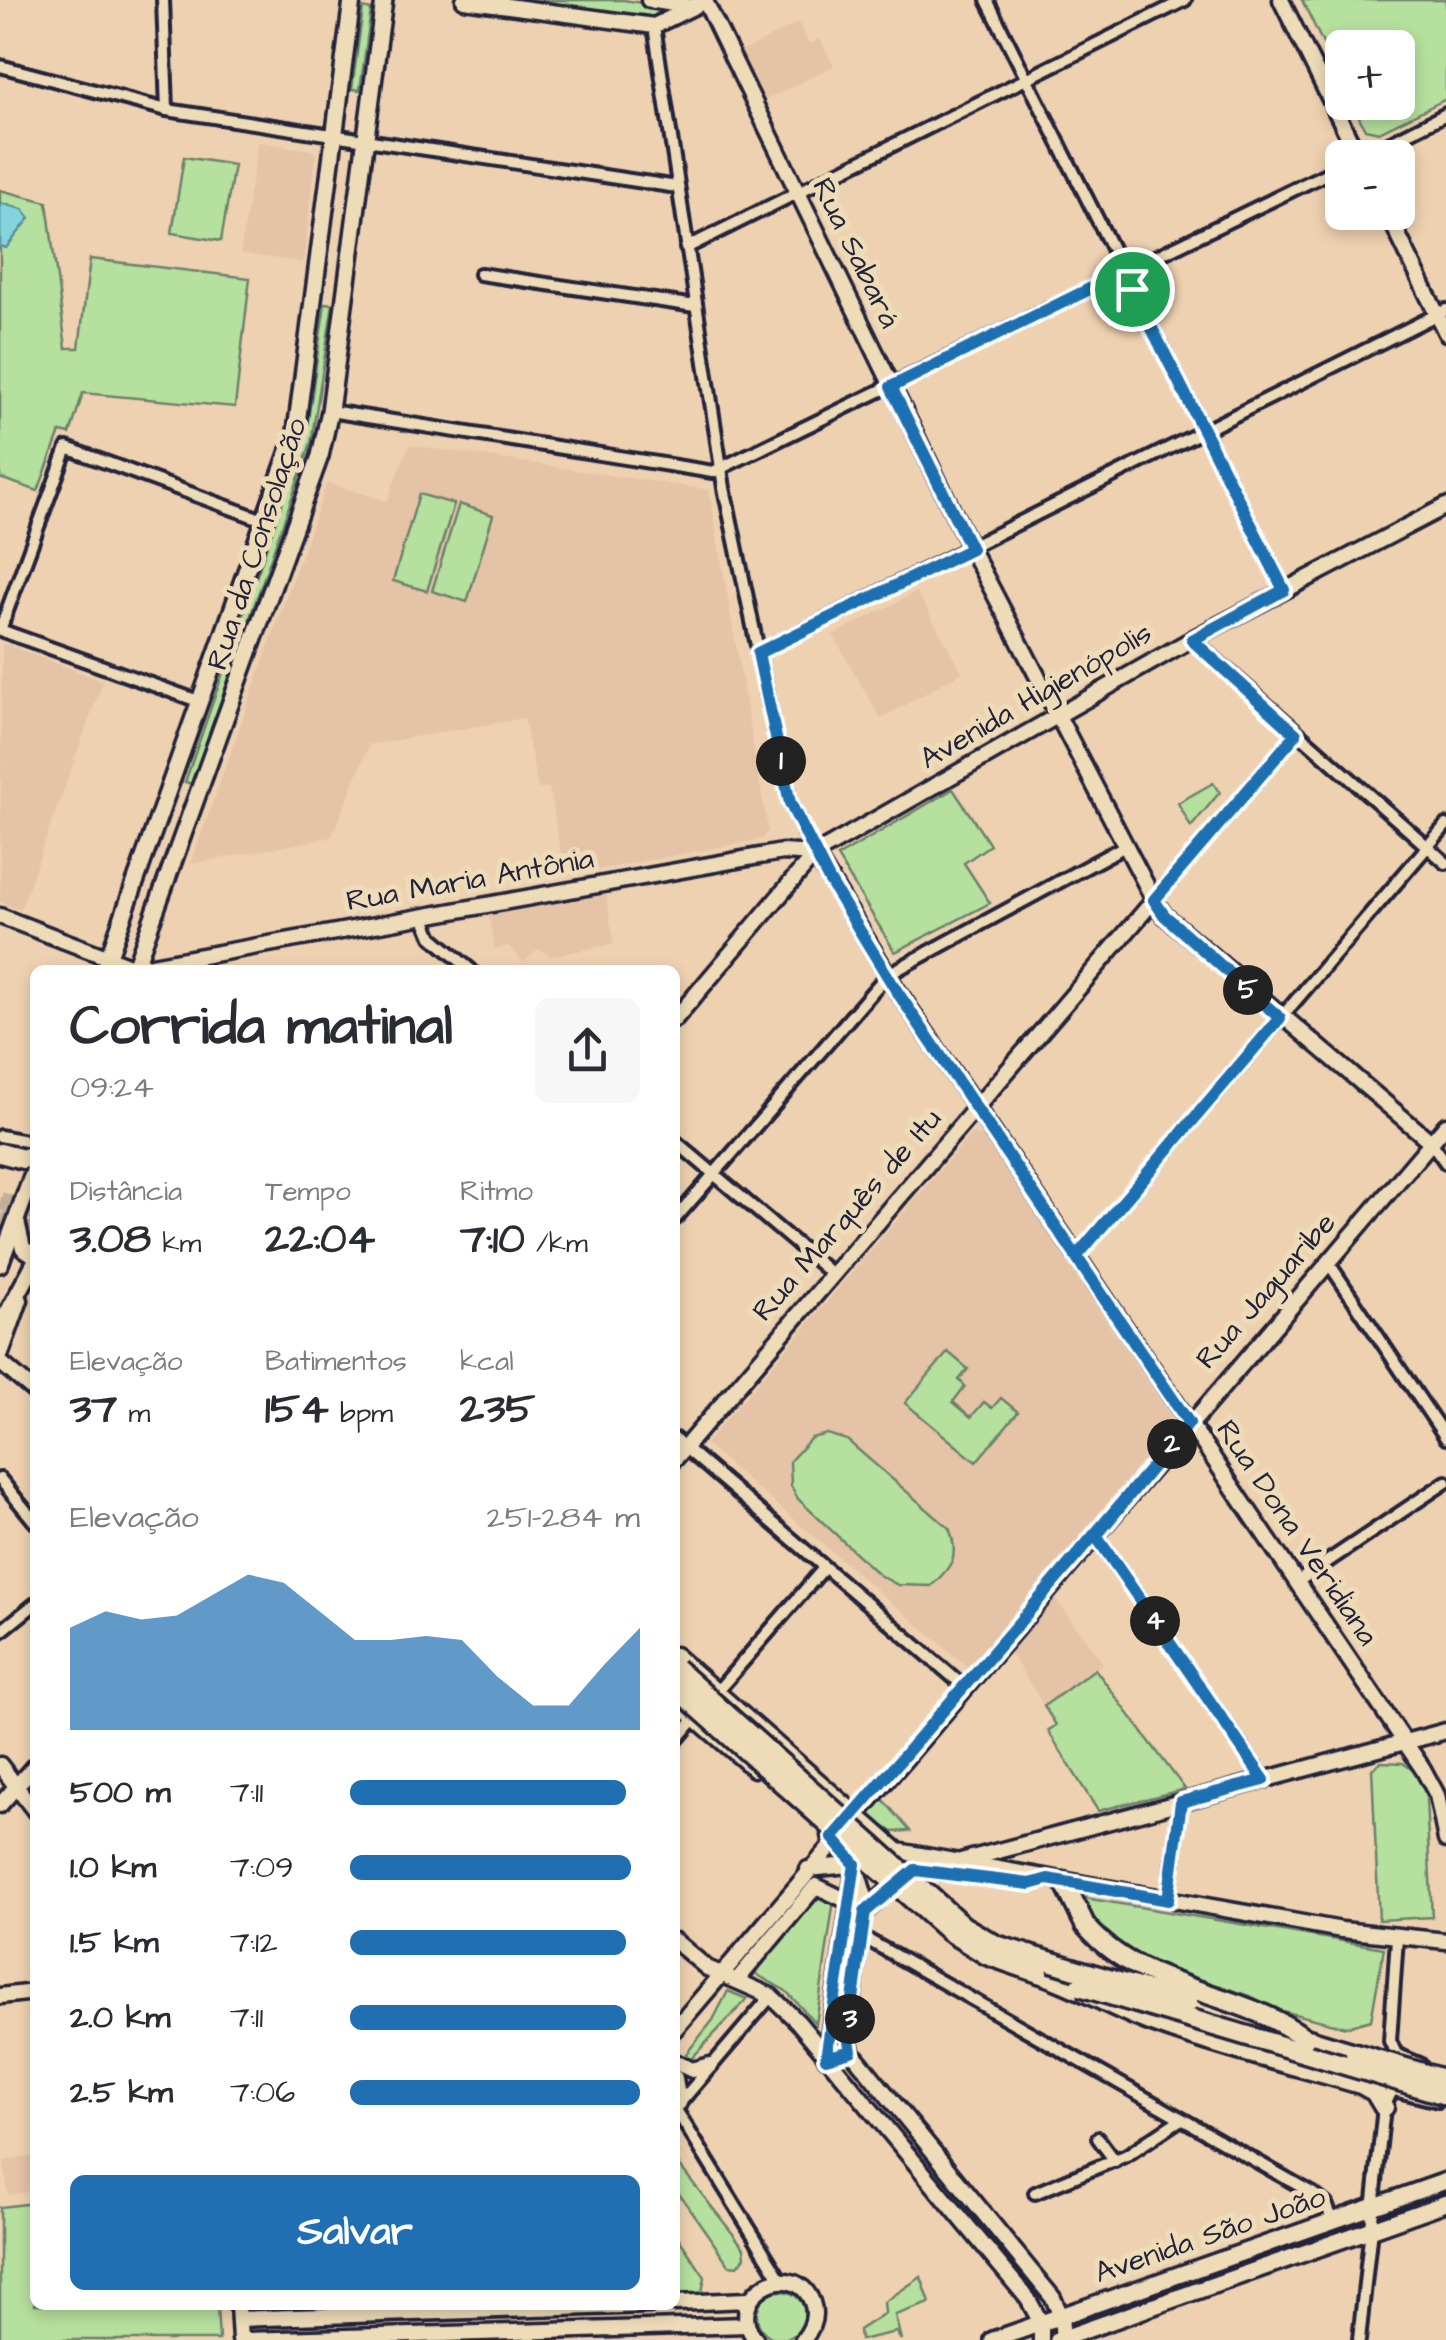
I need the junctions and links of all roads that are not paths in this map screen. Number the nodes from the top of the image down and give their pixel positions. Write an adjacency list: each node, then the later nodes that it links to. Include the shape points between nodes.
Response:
1 (163, 0): 13 (street)
2 (352, 0): 15 (main road, Rua da Consolação)
3 (384, 0): 18 (main road, Rua da Consolação)
4 (466, 0): 10 (street)
5 (649, 0): 9 (street)
6 (987, 0): 12 (street)
7 (1185, 0): 12 (street)
8 (1280, 0): 16 (street)
9 (701, 2): 10 (street); 21 (street, Rua Sabará)
10 (654, 26): 20 (street)
11 (0, 66): 13 (street)
12 (1027, 79): 21 (street); 24 (street)
13 (167, 110): 15 (street)
14 (1446, 114): 17 (street)
15 (334, 138): 18 (street); 34 (main road, Rua da Consolação, via 300,411)
16 (1350, 140)
17 (1395, 140)
18 (366, 142): 20 (street); 30 (main road, Rua da Consolação)
19 (1325, 174): 24 (street)
20 (677, 187): 23 (street)
21 (796, 194): 23 (street); 29 (street, Rua Sabará)
22 (1397, 230): 27 (street)
23 (686, 248): 26 (street)
24 (1124, 272): 29 (street); 31 (street)
25 (480, 274): 26 (street)
26 (696, 306): 32 (street)
27 (1441, 313): 28 (street); 31 (street)
28 (1446, 333)
29 (891, 387): 32 (street); 35 (street, Rua Sabará)
30 (330, 411): 32 (street, via 696,472); 54 (main road, Rua da Consolação, via 307,497)
31 (1205, 433): 35 (street); 36 (street)
32 (721, 469): 39 (street)
33 (1446, 506): 36 (street, Avenida Higienópolis)
34 (266, 521): 37 (street, via 67,448); 40 (main road, Rua da Consolação)
35 (971, 549): 39 (street); 41 (street, Rua Sabará)
36 (1284, 590): 38 (street, Avenida Higienópolis)
37 (0, 630): 40 (street)
38 (1192, 640): 41 (street, Avenida Higienópolis); 42 (street)
39 (758, 653): 47 (street, via 790,803)
40 (202, 702): 53 (main road, Rua da Consolação)
41 (1057, 715): 44 (street, Rua Sabará); 47 (street, Avenida Higienópolis)
42 (1296, 734): 45 (street); 50 (street, Rua Marquês de Itu)
43 (1446, 825): 45 (street)
44 (1125, 846): 50 (street, Rua Sabará); 57 (street)
45 (1427, 847): 48 (street); 59 (street)
46 (789, 852): 47 (street, Rua Maria Antônia); 49 (street, via 798,859); 52 (street, Rua Maria Antônia)
47 (815, 854): 49 (street, Avenida Higienópolis); 57 (street, Rua Dona Veridiana)
48 (1446, 863)
49 (798, 872): 58 (street, Avenida Higienópolis)
50 (1154, 900): 59 (street, Rua Sabará); 60 (street, Rua Marquês de Itu)
51 (0, 916): 53 (street)
52 (423, 916): 55 (street, Rua Maria Antônia); 56 (street, via 432,937)
53 (107, 963)
54 (136, 965)
55 (157, 965)
56 (465, 965)
57 (887, 975): 60 (street, Rua Dona Veridiana); 68 (street)
58 (680, 1013)
59 (1280, 1018): 63 (street, Rua Sabará); 73 (street)
60 (975, 1108): 73 (street, Rua Dona Veridiana); 77 (street, Rua Marquês de Itu)
61 (1446, 1125): 63 (street, Rua Jaguaribe)
62 (0, 1136): 65 (street)
63 (1431, 1142): 67 (street); 74 (street, Rua Jaguaribe)
64 (680, 1145): 68 (street)
65 (30, 1148): 66 (highway, via 23,1159)
66 (0, 1153)
67 (1446, 1163)
68 (714, 1174): 70 (street); 77 (street)
69 (30, 1183): 71 (main road)
70 (680, 1213)
71 (17, 1221): 72 (street); 75 (main road)
72 (30, 1254)
73 (1076, 1257): 84 (street, Rua Dona Veridiana)
74 (1328, 1262): 84 (street, Rua Jaguaribe); 85 (street)
75 (0, 1264)
76 (30, 1274): 78 (main road)
77 (832, 1275): 86 (street, Rua Marquês de Itu)
78 (26, 1286): 79 (main road); 80 (street)
79 (0, 1327)
80 (0, 1359): 81 (street)
81 (16, 1376): 82 (street); 83 (street)
82 (0, 1380)
83 (30, 1388)
84 (1189, 1423): 91 (street, Rua Jaguaribe); 93 (street, Rua Dona Veridiana)
85 (1446, 1438)
86 (680, 1446)
87 (680, 1450): 92 (street)
88 (0, 1479): 90 (street)
89 (1446, 1482): 93 (street)
90 (30, 1516)
91 (1096, 1536): 98 (street, Rua Jaguaribe); 108 (street)
92 (824, 1568): 98 (street); 99 (street)
93 (1297, 1582): 105 (street, Rua Dona Veridiana)
94 (30, 1613): 95 (street)
95 (0, 1632)
96 (680, 1659): 99 (street)
97 (680, 1672): 135 (highway, bridge, via 980,1937)
98 (967, 1688): 113 (street, Rua Jaguaribe)
99 (717, 1691): 102 (street); 113 (street)
100 (680, 1692): 130 (highway, bridge, via 948,1930 988,1955)
101 (680, 1705): 102 (street)
102 (694, 1718): 104 (street); 114 (street)
103 (1446, 1731): 105 (street)
104 (680, 1736)
105 (1405, 1742): 108 (street); 115 (street, Rua Dona Veridiana, via 1437,1794)
106 (0, 1765): 109 (street)
107 (30, 1771): 109 (street)
108 (1264, 1780): 110 (street)
109 (16, 1786): 111 (street); 112 (street)
110 (1181, 1802): 117 (street); 121 (street)
111 (30, 1804)
112 (0, 1805)
113 (856, 1812): 114 (street, Rua Jaguaribe); 116 (street)
114 (833, 1838): 118 (street); 119 (street, Rua Jaguaribe)
115 (1446, 1840)
116 (915, 1862): 117 (street); 118 (street); 120 (street, via 1030,1884); 123 (street)
117 (956, 1863): 120 (street)
118 (855, 1864): 119 (street); 122 (street); 123 (street)
119 (808, 1869): 128 (street, Rua Jaguaribe)
120 (1056, 1880): 121 (street); 135 (highway, bridge, via 1085,1926 1133,1966 1267,2014)
121 (1168, 1900): 125 (street)
122 (850, 1901): 123 (street); 129 (street, via 816,1886); 137 (street)
123 (865, 1912): 124 (street)
124 (861, 1936): 136 (street); 148 (street)
125 (1397, 1938): 126 (street); 138 (street, via 1390,2041 1396,2054)
126 (1446, 1941)
127 (680, 1945): 128 (street)
128 (722, 1972): 129 (street); 134 (street, Rua Jaguaribe)
129 (738, 1979): 133 (street)
130 (1080, 1986): 143 (highway, bridge); 144 (highway, bridge, via 1159,2024)
131 (30, 1993): 132 (street)
132 (0, 1996)
133 (771, 1996): 137 (street); 140 (street)
134 (680, 2023)
135 (1305, 2038): 141 (highway, bridge)
136 (851, 2051): 137 (street); 142 (street)
137 (826, 2058): 149 (street)
138 (1417, 2063): 141 (street); 144 (street)
139 (680, 2065): 140 (street, via 689,2070)
140 (710, 2065): 145 (street)
141 (1446, 2077)
142 (883, 2092): 149 (street); 163 (street, via 1035,2275)
143 (1446, 2095)
144 (1387, 2098): 146 (street); 155 (street)
145 (680, 2103)
146 (1446, 2103)
147 (680, 2112): 158 (street)
148 (1180, 2118): 151 (street); 156 (street, via 1320,2198)
149 (882, 2124): 166 (street, via 1028,2298)
150 (1098, 2138): 151 (street)
151 (1114, 2160): 153 (street)
152 (1446, 2181): 155 (main road, Avenida São João)
153 (1035, 2193)
154 (1446, 2203): 157 (main road, Avenida São João)
155 (1375, 2206): 156 (main road, Avenida São João); 157 (street)
156 (1333, 2220): 163 (main road, Avenida São João)
157 (1372, 2228): 171 (main road, Avenida São João); 175 (street)
158 (780, 2280): 159 (street, via 763,2284); 170 (street, via 799,2286 811,2300 814,2320)
159 (748, 2300): 160 (street); 165 (street)
160 (680, 2303)
161 (366, 2310): 164 (street); 169 (street)
162 (238, 2312): 164 (street); 172 (street)
163 (1061, 2316): 166 (main road, Avenida São João); 171 (street)
164 (296, 2317): 168 (street)
165 (746, 2325): 167 (street); 173 (street)
166 (1041, 2332): 174 (main road, Avenida São João)
167 (586, 2334): 169 (street)
168 (298, 2338): 169 (street); 172 (street)
169 (364, 2338)
170 (806, 2339)
171 (1061, 2339)
172 (244, 2340)
173 (756, 2340)
174 (993, 2340)
175 (1359, 2340)

